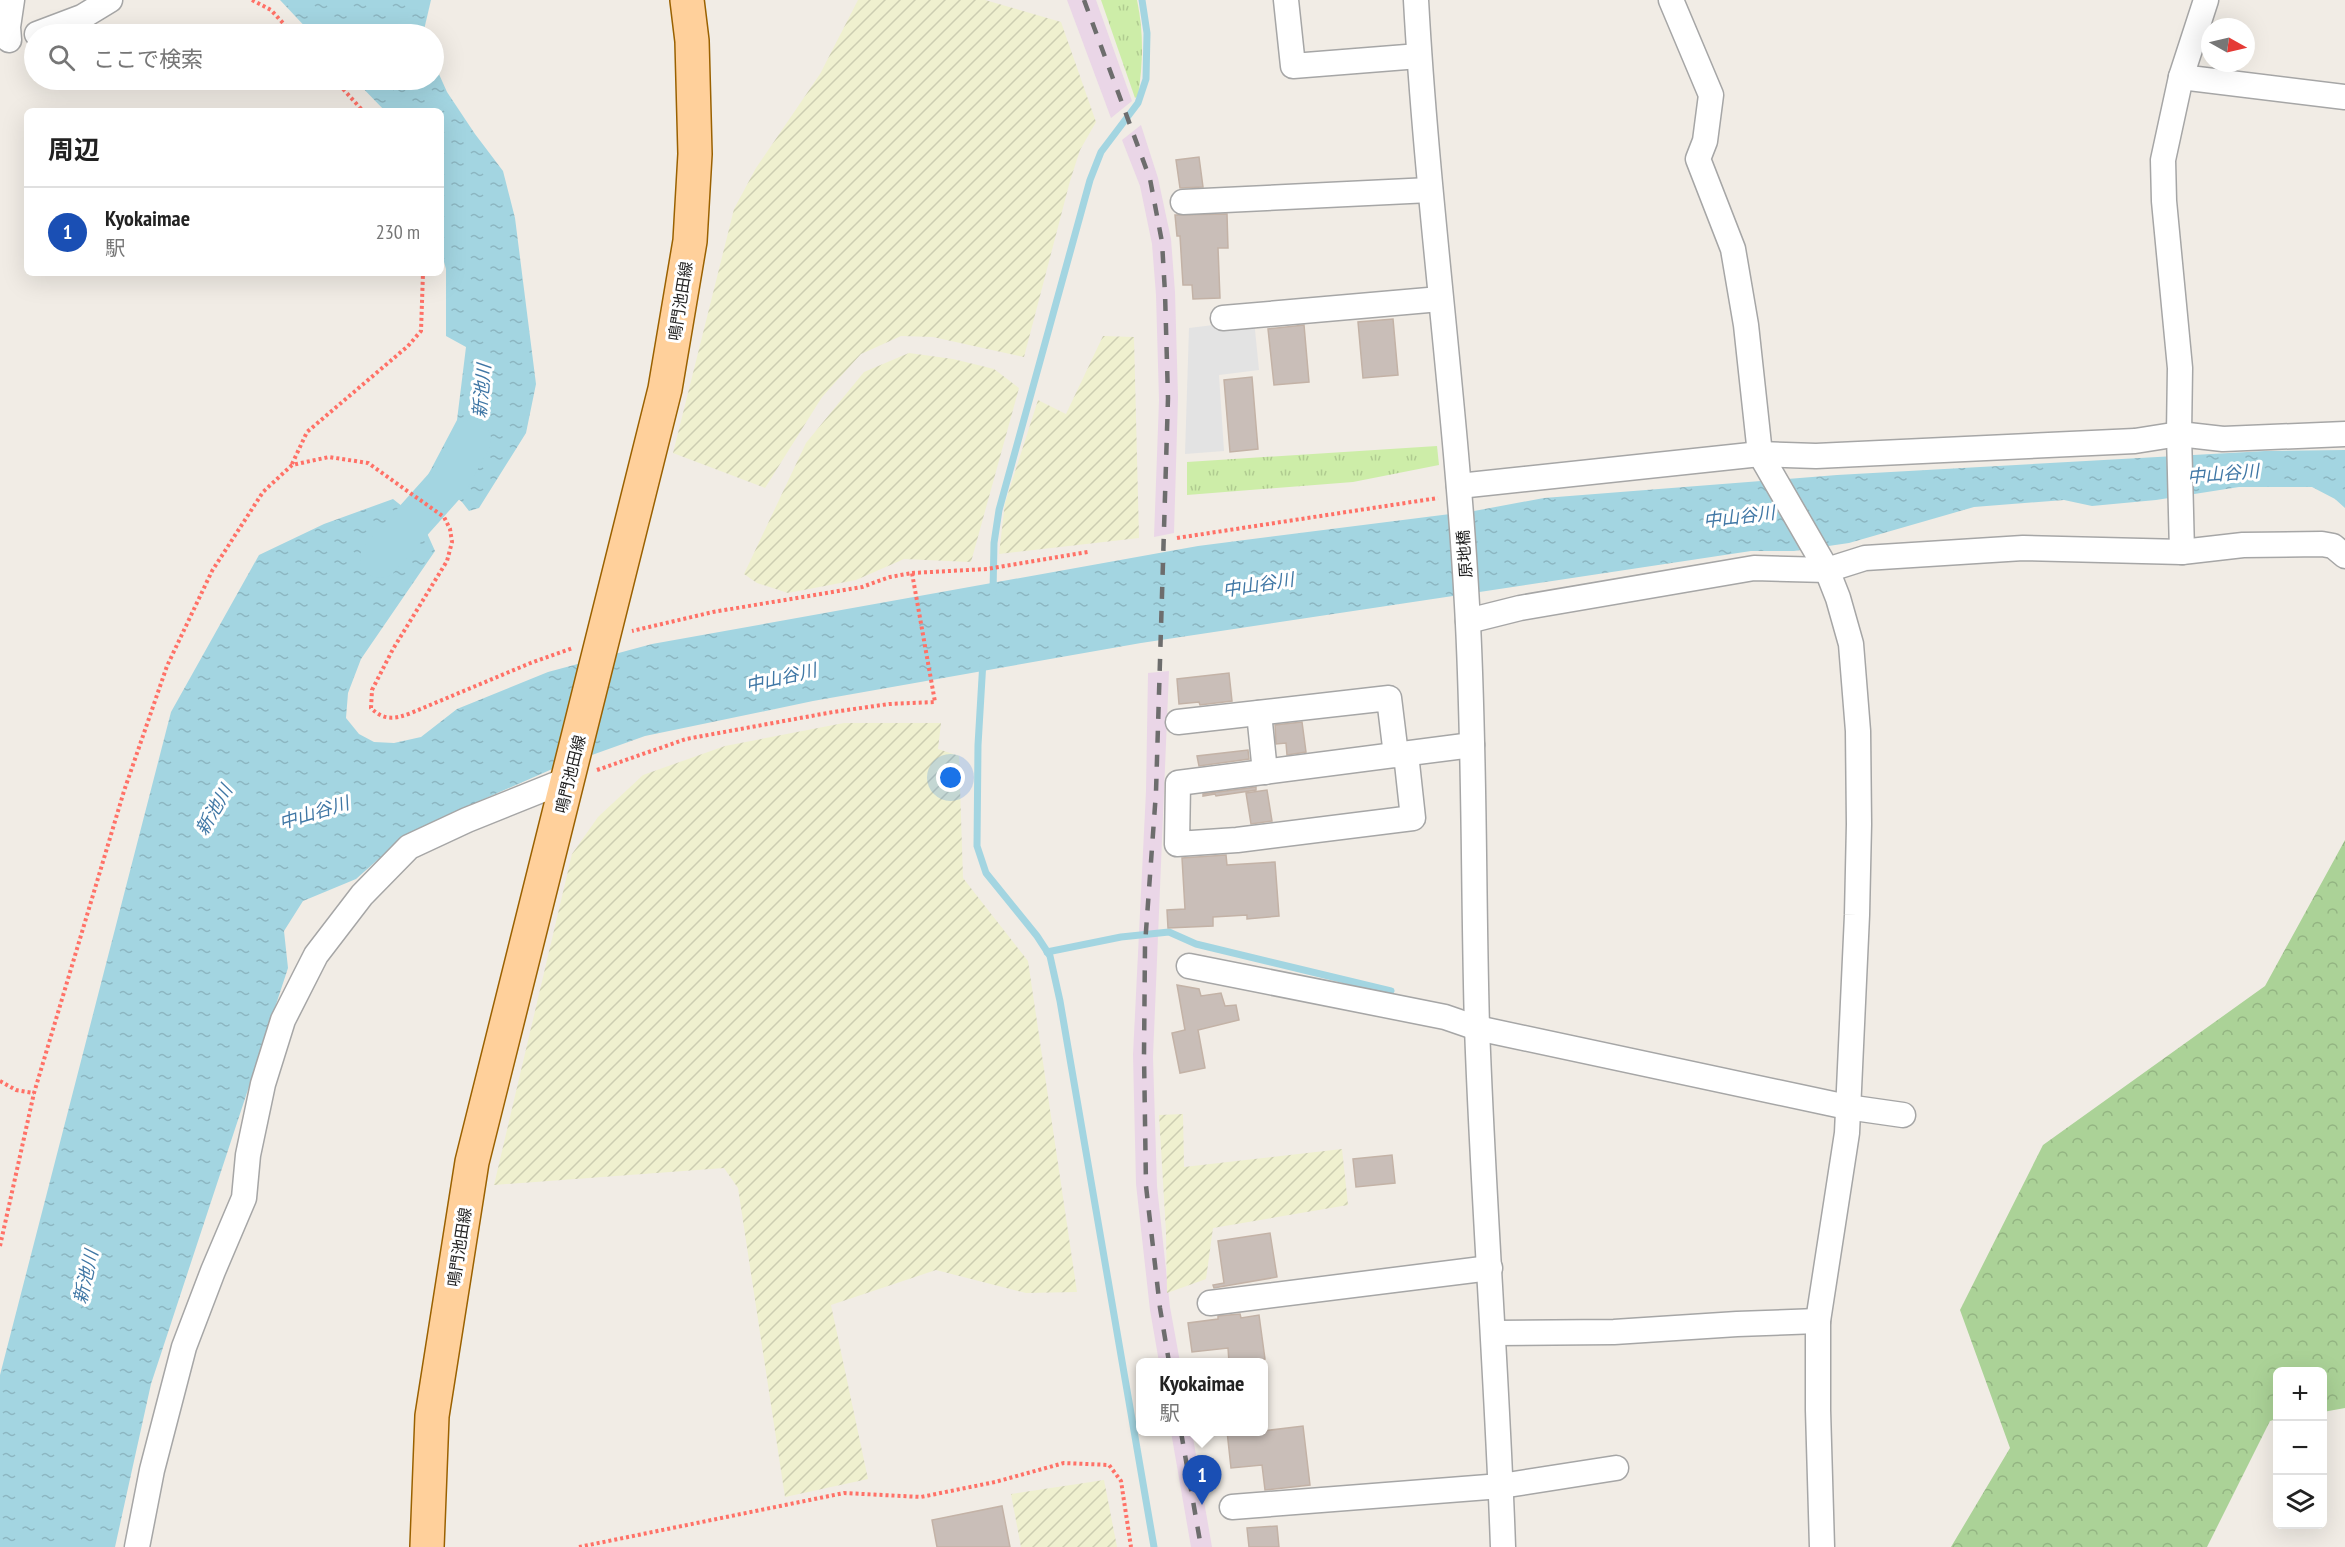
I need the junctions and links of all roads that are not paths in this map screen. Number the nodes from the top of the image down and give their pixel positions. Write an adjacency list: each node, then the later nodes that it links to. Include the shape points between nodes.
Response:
1 (12, 0): 10 (street)
2 (110, 0): 8 (street)
3 (687, 0): 31 (main road, 鳴門池田線, via 692,41 694,154 690,241 665,389)
4 (1286, 0): 11 (street, via 1293,66)
5 (1416, 0): 11 (street, 原地橋)
6 (1671, 0): 20 (street, via 1711,95 1705,141 1698,159 1733,249)
7 (2206, 0): 12 (street)
8 (64, 24)
9 (24, 39): 10 (street)
10 (4, 44)
11 (1419, 56): 14 (street, 原地橋)
12 (2181, 77): 13 (street); 19 (street, via 2163,160 2180,368)
13 (2345, 97)
14 (1430, 190): 15 (street); 16 (street, 原地橋)
15 (1182, 202)
16 (1440, 299): 17 (street); 21 (street, 原地橋)
17 (1223, 318)
18 (2345, 434): 19 (street)
19 (2179, 442): 20 (street, via 1816,456); 22 (street)
20 (1764, 462): 21 (street); 24 (street)
21 (1459, 494): 25 (street, 原地橋)
22 (2182, 548): 23 (street, via 2322,544 2333,546); 24 (street, via 2023,548)
23 (2345, 556)
24 (1823, 563): 25 (street, via 1754,568); 34 (street, via 1851,644 1858,730 1860,824)
25 (1468, 615): 28 (street, 原地橋)
26 (1259, 713): 27 (street); 29 (street, via 1389,698); 30 (street)
27 (1178, 722)
28 (1472, 745): 29 (street); 33 (street, 原地橋)
29 (1401, 754): 30 (street); 30 (street, via 1413,818 1177,844 1178,783)
30 (1265, 772)
31 (571, 773): 43 (street, via 409,847 362,895 316,955 283,1020 263,1084 248,1155 244,1198 184,1347 152,1470); 44 (main road, 鳴門池田線, via 472,1162 432,1416)
32 (1190, 966): 33 (street, via 1445,1017)
33 (1477, 1028): 34 (street); 36 (street, 原地橋)
34 (1848, 1107): 35 (street); 38 (street)
35 (1903, 1115)
36 (1490, 1268): 37 (street); 39 (street, 原地橋)
37 (1210, 1303)
38 (1818, 1321): 39 (street, via 1614,1332); 46 (street)
39 (1494, 1333): 41 (street, 原地橋)
40 (1616, 1468): 41 (street)
41 (1501, 1486): 42 (street); 45 (street, 原地橋)
42 (1232, 1507)
43 (137, 1547)
44 (427, 1547)
45 (1503, 1547)
46 (1822, 1547)

